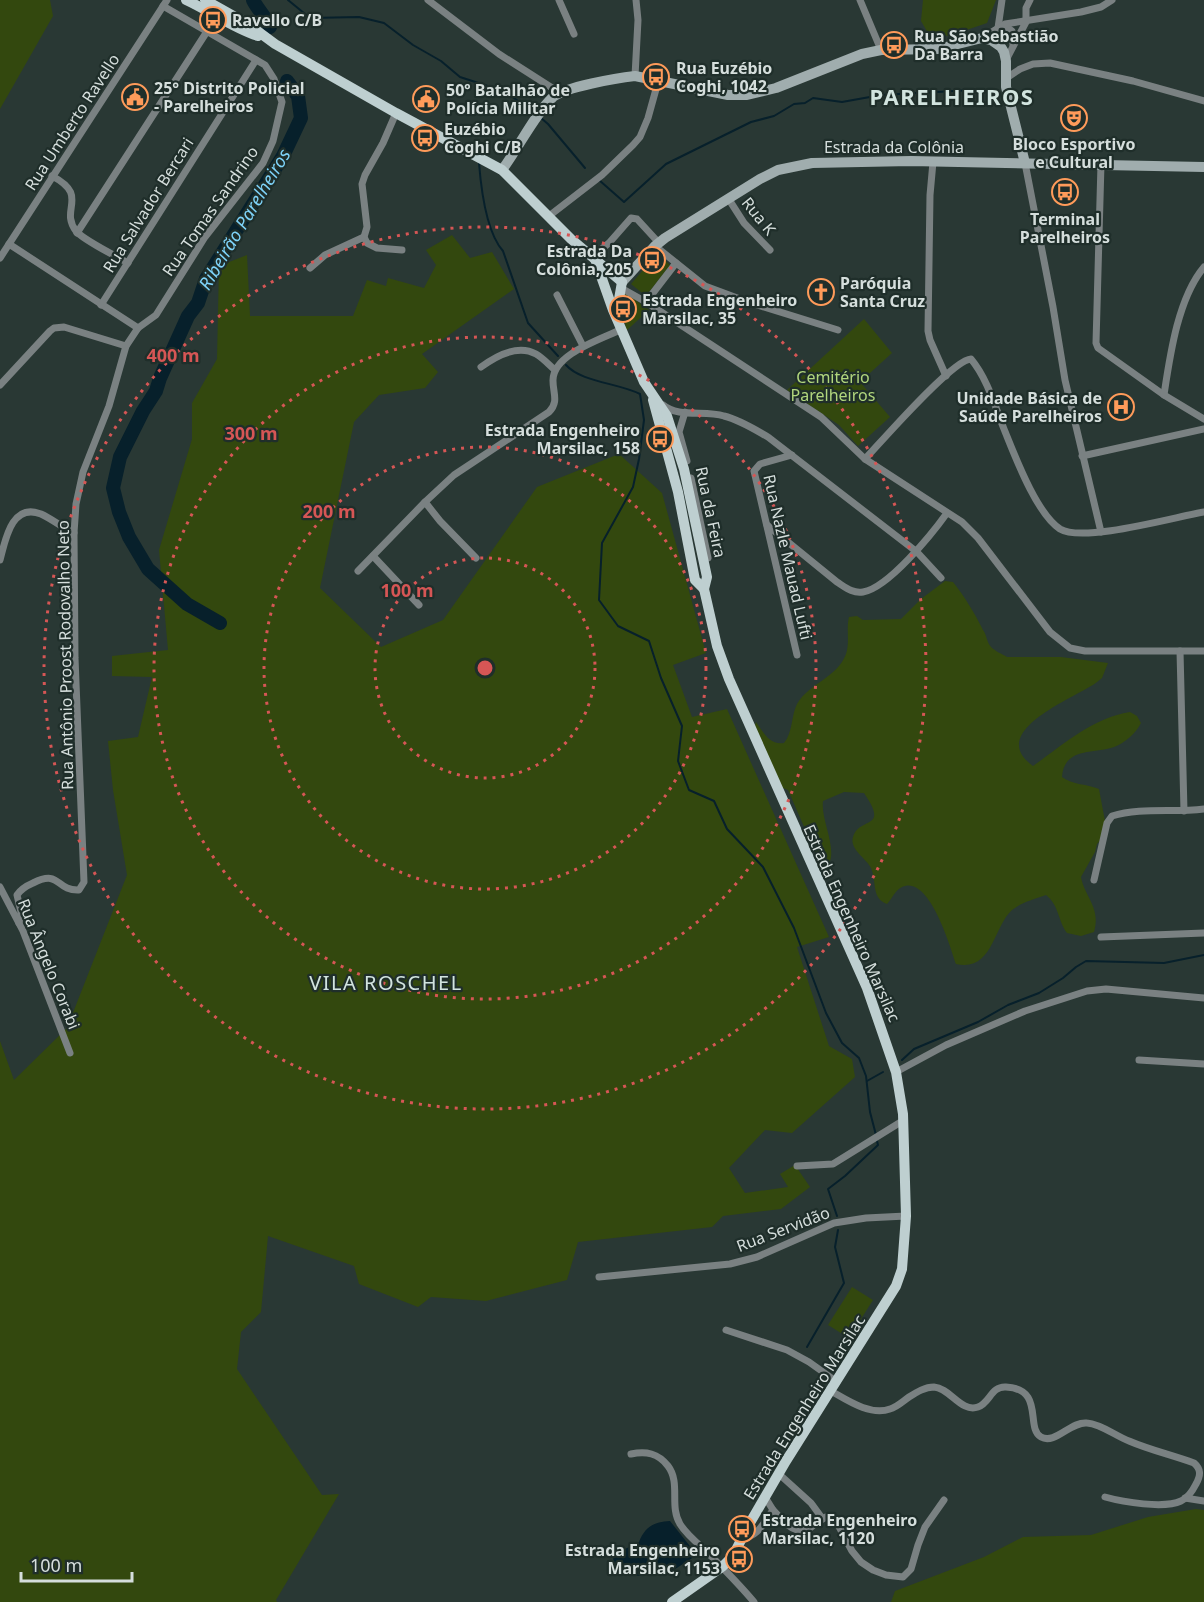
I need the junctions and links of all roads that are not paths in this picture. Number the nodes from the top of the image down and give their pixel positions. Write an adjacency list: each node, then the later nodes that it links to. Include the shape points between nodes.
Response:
1 (186, 0): 16 (main road, via 244,32)
2 (205, 0): 16 (main road)
3 (428, 0): 24 (street)
4 (559, 0): 14 (street)
5 (636, 0): 21 (street)
6 (860, 0): 18 (street)
7 (1002, 0): 12 (street)
8 (1030, 0): 11 (street)
9 (1112, 0): 11 (street, via 1094,9)
10 (165, 3): 13 (street, Rua Tomas Sandrino); 32 (street, Rua Umberto Ravello)
11 (1026, 22): 12 (street); 17 (street)
12 (998, 28): 15 (street); 17 (street, via 1012,31)
13 (206, 33): 19 (street, Rua Tomas Sandrino); 35 (street)
14 (574, 34)
15 (982, 38): 18 (main road, via 947,48); 20 (main road, via 1001,47)
16 (267, 39): 26 (main road)
17 (1013, 46): 20 (street)
18 (881, 50): 23 (main road, via 756,94 728,94)
19 (256, 60): 43 (street, Rua Salvador Bercari); 52 (street, Rua Tomas Sandrino, via 268,69 282,102 273,141 263,163 205,237 156,315)
20 (1006, 61): 22 (main road)
21 (635, 76): 23 (main road); 24 (main road)
22 (1005, 79): 25 (street, via 1033,64 1050,63); 28 (main road)
23 (658, 82): 34 (street, via 640,137 602,175)
24 (560, 93): 31 (main road)
25 (1204, 101)
26 (396, 113): 31 (main road); 36 (street, via 365,175)
27 (933, 162): 28 (main road, Estrada da Colônia); 33 (main road, Estrada da Colônia, via 812,162 760,179); 58 (street, via 928,331)
28 (1025, 163): 30 (main road, Estrada da Colônia); 69 (street)
29 (1204, 167): 30 (main road, Estrada da Colônia)
30 (1101, 168): 61 (street, via 1096,343)
31 (502, 170): 34 (main road)
32 (52, 176): 35 (street, via 71,190 72,221); 37 (street, Rua Umberto Ravello)
33 (728, 198): 38 (main road, Estrada da Colônia); 40 (street, Rua K, via 744,223)
34 (549, 216): 42 (main road)
35 (77, 233): 43 (street)
36 (364, 237): 39 (street, via 372,247); 46 (street, via 325,255)
37 (9, 244): 41 (street, Rua Umberto Ravello); 50 (street)
38 (657, 244): 42 (street, via 637,219 631,218); 44 (street); 47 (main road, Estrada da Colônia)
39 (402, 249)
40 (770, 250)
41 (0, 258)
42 (595, 261): 47 (main road); 51 (main road, Estrada Engenheiro Marsilac)
43 (128, 263): 50 (street, Rua Salvador Bercari)
44 (676, 264): 49 (street); 53 (street, via 705,286)
45 (1204, 267): 61 (street, via 1173,337)
46 (310, 268)
47 (622, 285): 49 (street); 51 (main road, Estrada Engenheiro Marsilac)
48 (557, 295): 55 (street)
49 (646, 302): 70 (street, via 821,417)
50 (101, 305): 52 (street)
51 (620, 325): 55 (street); 60 (main road, Estrada Engenheiro Marsilac)
52 (138, 328): 54 (street, Rua Antônio Proost Rodovalho Neto)
53 (838, 330)
54 (126, 346): 59 (street, via 58,327); 76 (street, Rua Antônio Proost Rodovalho Neto, via 109,406 83,472)
55 (583, 346): 57 (street)
56 (481, 367): 57 (street, via 506,353 522,350 535,353)
57 (555, 370): 71 (street, via 552,409 459,471)
58 (946, 376): 70 (street); 75 (street, via 971,359 1046,515 1063,531)
59 (0, 385)
60 (652, 395): 63 (main road, Estrada Engenheiro Marsilac); 65 (main road, Estrada Engenheiro Marsilac)
61 (1164, 395): 64 (street)
62 (685, 412): 63 (street); 67 (street); 68 (street, via 711,413 744,423)
63 (671, 414): 65 (main road, via 661,419); 67 (main road, Estrada Engenheiro Marsilac)
64 (1204, 419)
65 (660, 428): 67 (main road, via 668,436); 83 (main road, Estrada Engenheiro Marsilac, via 678,492 695,580)
66 (1204, 429): 69 (street)
67 (676, 434): 83 (main road, Estrada Engenheiro Marsilac, via 707,577)
68 (792, 455): 74 (street, Rua Nazle Mauad Lufti, via 756,467); 77 (street)
69 (1082, 456): 75 (street)
70 (865, 459): 73 (street)
71 (425, 502): 78 (street); 79 (street)
72 (1204, 512): 75 (street)
73 (946, 513): 77 (street); 85 (street, via 978,538 1037,617 1070,648)
74 (767, 525): 77 (street, via 855,592 878,585); 87 (street, Rua Nazle Mauad Lufti)
75 (1101, 532)
76 (74, 533): 80 (street, via 42,514 24,514 10,526); 92 (street, Rua Antônio Proost Rodovalho Neto, via 84,882 79,890 69,890 48,877 28,885 17,895)
77 (916, 552): 82 (street)
78 (373, 556): 81 (street); 84 (street)
79 (477, 558)
80 (0, 560)
81 (358, 571)
82 (941, 578)
83 (705, 593): 99 (main road, Estrada Engenheiro Marsilac, via 729,679 867,988)
84 (419, 605)
85 (1180, 651): 86 (street); 89 (street)
86 (1204, 651)
87 (797, 655)
88 (1204, 809): 89 (street)
89 (1184, 811): 90 (street, via 1112,816)
90 (1094, 880)
91 (0, 887): 92 (street, Rua Ângelo Corabi)
92 (19, 922): 96 (street, Rua Ângelo Corabi)
93 (1204, 933): 94 (street)
94 (1101, 937)
95 (1204, 998): 99 (street, via 1106,989 1080,993 959,1039)
96 (70, 1053)
97 (1139, 1060): 98 (street)
98 (1204, 1064)
99 (896, 1072): 100 (main road, Estrada Engenheiro Marsilac)
100 (904, 1120): 101 (street, via 833,1164); 102 (main road, Estrada Engenheiro Marsilac)
101 (796, 1166)
102 (906, 1216): 103 (street, Rua Servidão, via 834,1223 757,1257 730,1264); 105 (main road, Estrada Engenheiro Marsilac, via 902,1269 896,1286)
103 (599, 1277)
104 (726, 1330): 105 (street, via 787,1350 809,1362)
105 (834, 1386): 107 (main road, Estrada Engenheiro Marsilac); 110 (street, via 861,1407 880,1411 931,1387 946,1391 970,1408 981,1406 995,1389 1013,1388 1028,1397 1036,1429 1043,1438 1088,1423 1194,1463 1200,1476)
106 (631, 1454): 116 (street, via 651,1453 668,1466 673,1474 674,1506 681,1525)
107 (778, 1474): 108 (main road, Estrada Engenheiro Marsilac); 114 (street)
108 (765, 1497): 113 (street); 115 (main road, Estrada Engenheiro Marsilac)
109 (1105, 1497): 110 (street, via 1150,1504 1175,1503)
110 (1185, 1498): 112 (street)
111 (944, 1500): 114 (street, via 925,1527 911,1569 903,1577 886,1575 861,1562 836,1521 829,1516)
112 (1204, 1501)
113 (773, 1510): 114 (street, via 797,1530); 115 (street, via 755,1534)
114 (822, 1518)
115 (741, 1538): 116 (main road, Estrada Engenheiro Marsilac, via 733,1556)
116 (722, 1567): 117 (main road, Estrada Engenheiro Marsilac); 118 (street)
117 (672, 1602)
118 (754, 1602)

